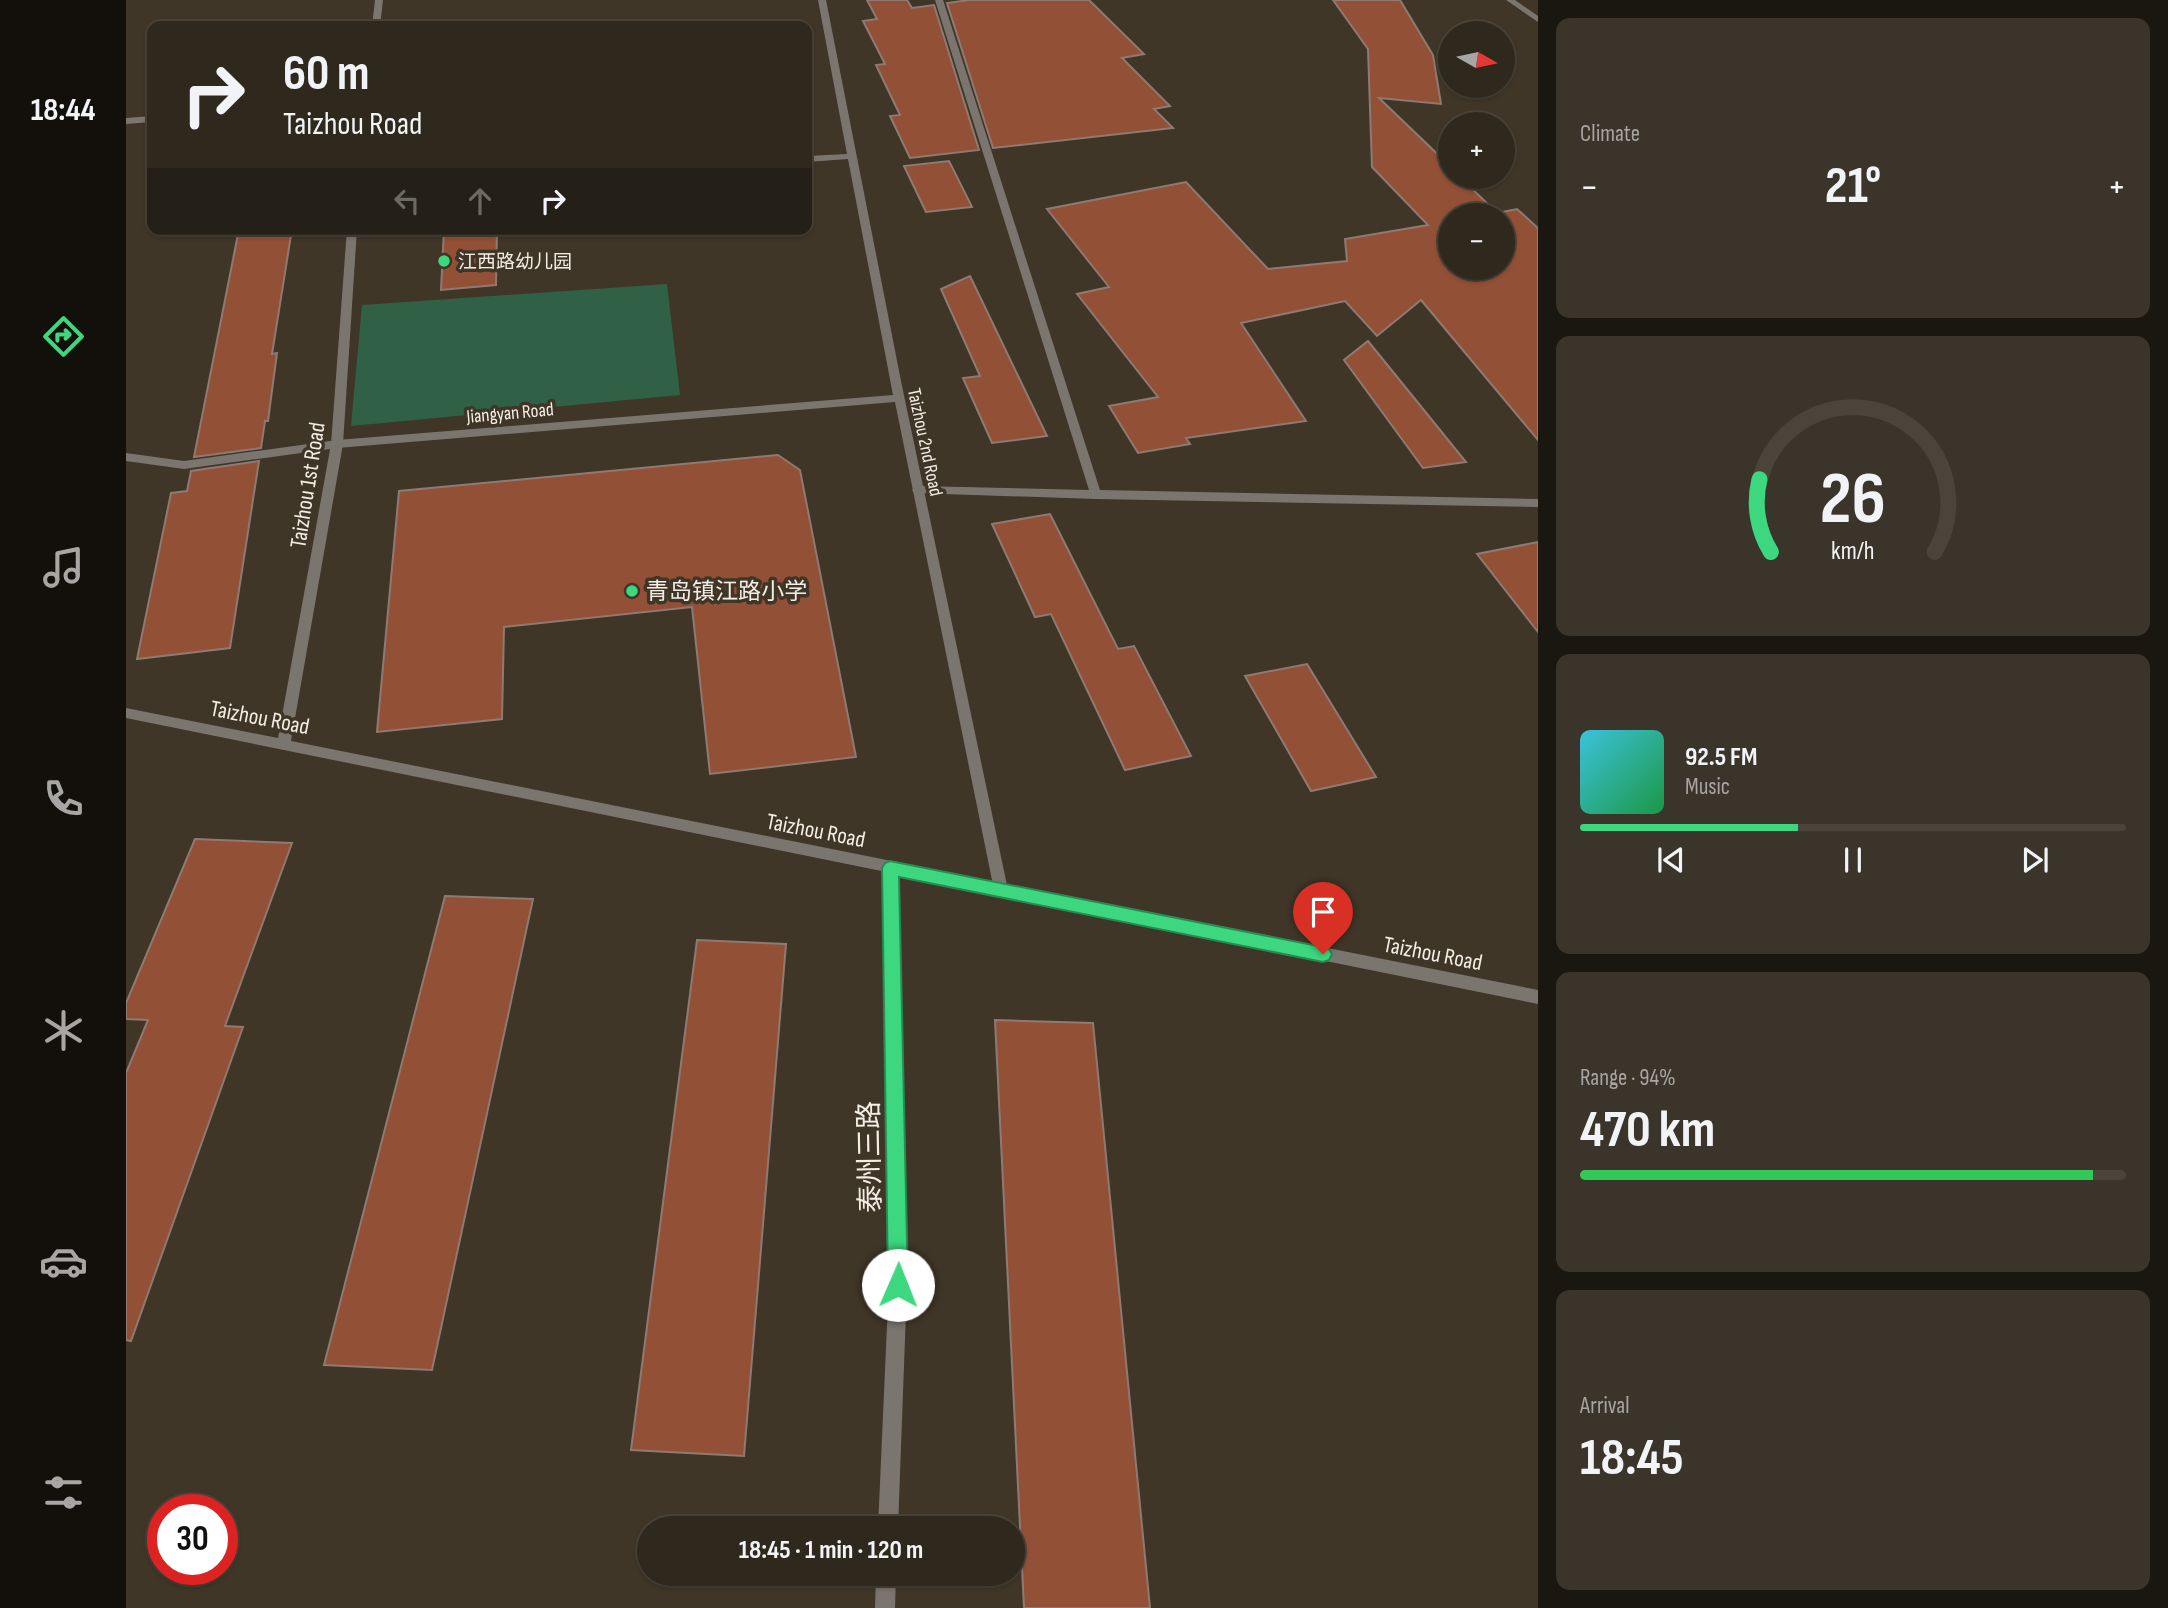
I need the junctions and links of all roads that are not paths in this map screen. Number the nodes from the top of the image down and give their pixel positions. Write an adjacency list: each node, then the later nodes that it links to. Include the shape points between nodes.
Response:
1 (379, 0): 6 (street)
2 (822, 0): 9 (street, Taizhou 2nd Road)
3 (939, 0): 16 (street)
4 (1510, 0): 5 (street)
5 (1538, 20)
6 (377, 21)
7 (147, 119): 8 (street)
8 (126, 121)
9 (853, 156): 10 (street); 12 (street, Taizhou 2nd Road)
10 (812, 159)
11 (352, 235): 13 (street, Taizhou 1st Road)
12 (899, 398): 13 (street, Jiangyan Road); 15 (street, Taizhou 2nd Road)
13 (337, 444): 14 (street, Jiangyan Road, via 184,465); 19 (street, Taizhou 1st Road)
14 (126, 457)
15 (918, 490): 16 (street); 21 (street, Taizhou 2nd Road)
16 (1096, 495): 17 (street)
17 (1538, 503)
18 (126, 713): 19 (street, Taizhou Road)
19 (284, 745): 20 (street, Taizhou Road)
20 (890, 868): 21 (street, Taizhou Road); 23 (street, 泰州三路, via 899,1258)
21 (1001, 890): 22 (street, Taizhou Road)
22 (1538, 997)
23 (888, 1516)
24 (886, 1586): 25 (street)
25 (885, 1608)

